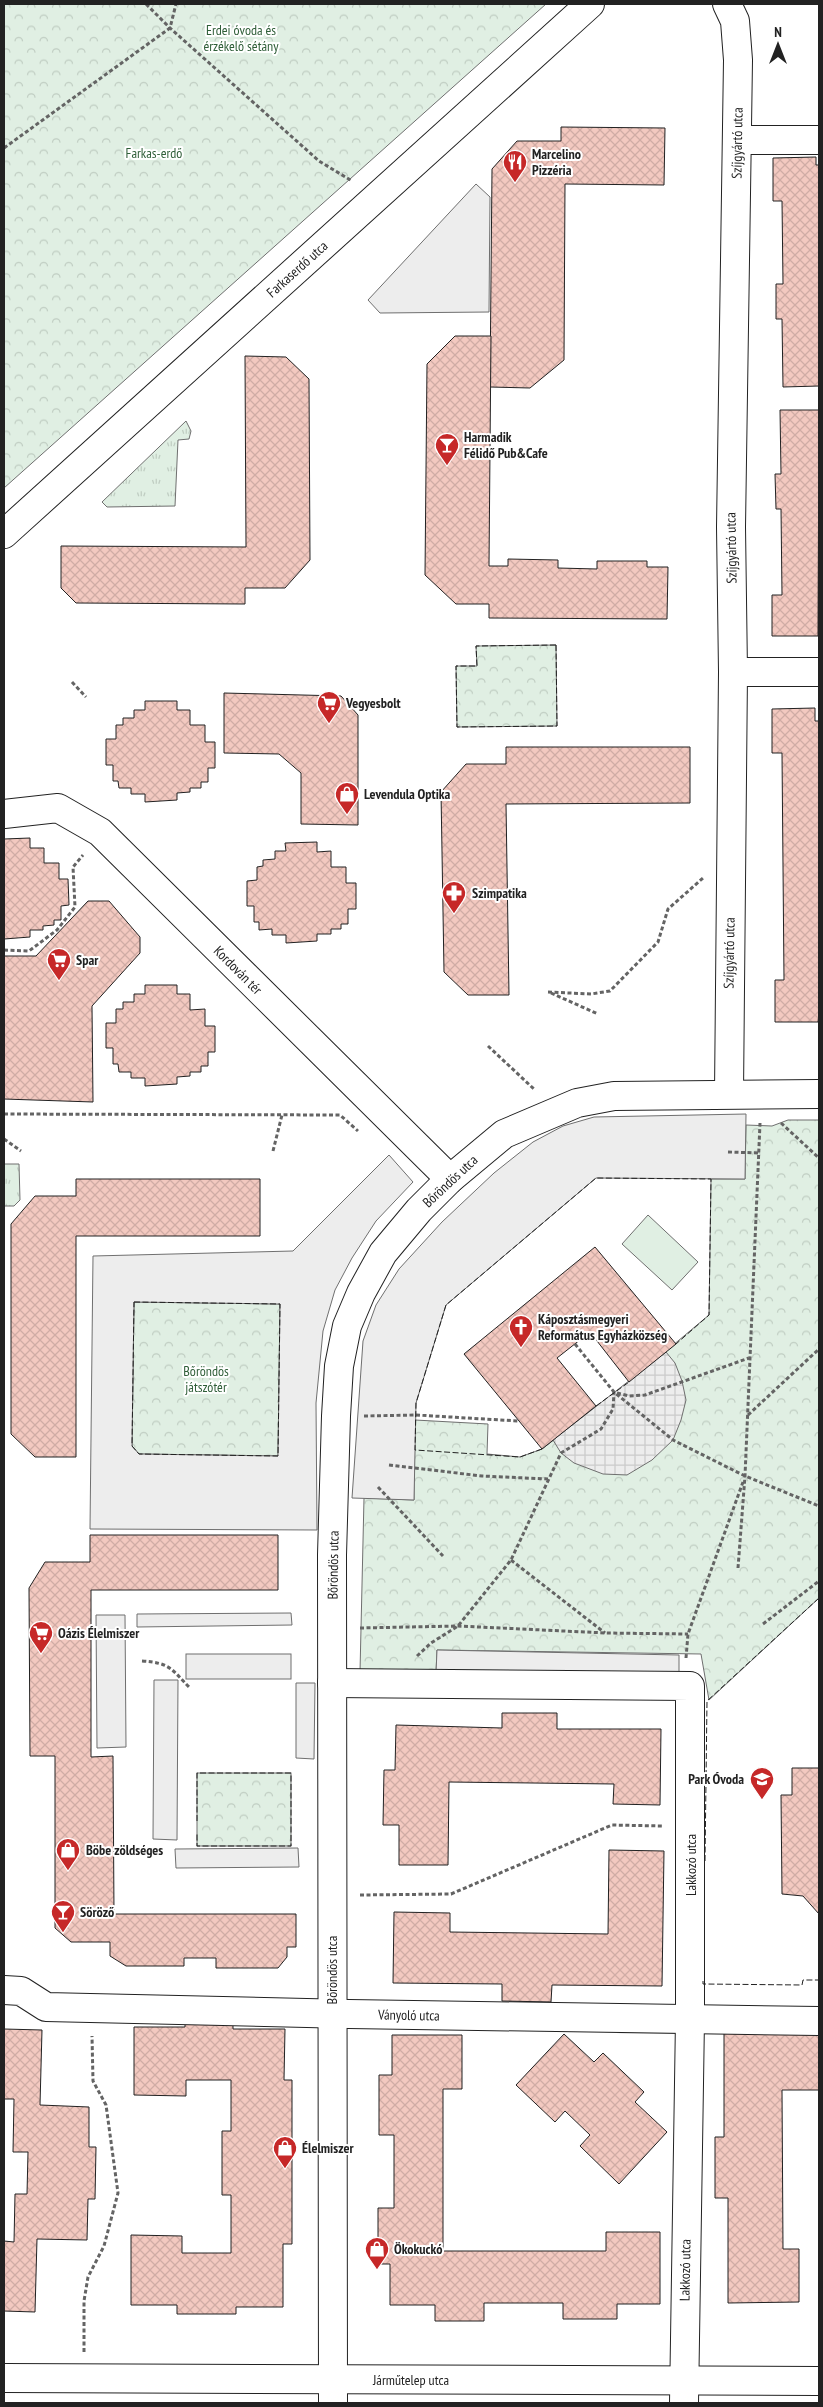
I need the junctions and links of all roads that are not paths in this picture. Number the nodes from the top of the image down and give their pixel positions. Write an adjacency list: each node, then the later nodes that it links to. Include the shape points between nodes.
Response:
1 (590, 4): 5 (street, Farkaserdő utca)
2 (727, 4): 3 (street, Szíjgyártó utca, via 735,20 738,60)
3 (737, 140): 4 (street); 6 (street, Szíjgyártó utca, via 731,527)
4 (819, 140)
5 (4, 534)
6 (733, 672): 7 (street); 9 (street, Szíjgyártó utca)
7 (819, 672)
8 (4, 814): 11 (street, Kordován tér, via 58,808 100,832)
9 (728, 1094): 10 (street, Bőröndös utca); 11 (street, Bőröndös utca, via 614,1096 577,1103 504,1134)
10 (819, 1094)
11 (450, 1179): 12 (street, Bőröndös utca, via 383,1253 361,1293 345,1334 336,1416)
12 (332, 1683): 14 (street, Bőröndös utca); 15 (street, Lakkozó utca, via 690,1686)
13 (4, 1990): 14 (street, Ványoló utca, via 21,1991 46,2007)
14 (332, 2014): 15 (street, Ványoló utca); 19 (street, Bőröndös utca)
15 (690, 2019): 16 (street, Ványoló utca); 20 (street, Lakkozó utca)
16 (819, 2021)
17 (4, 2378): 19 (street, Járműtelep utca)
18 (819, 2381): 20 (street, Járműtelep utca)
19 (332, 2391): 20 (street, Járműtelep utca)
20 (684, 2392)

